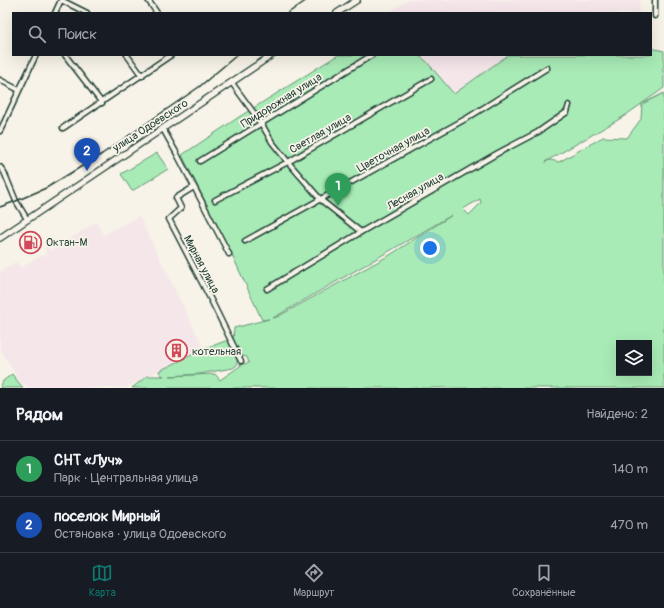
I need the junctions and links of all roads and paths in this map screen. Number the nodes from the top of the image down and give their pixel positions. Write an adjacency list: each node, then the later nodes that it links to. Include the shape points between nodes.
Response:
1 (61, 0): 5 (street); 6 (street)
2 (148, 0): 7 (street)
3 (357, 0): 8 (street)
4 (655, 0): 9 (street)
5 (55, 12)
6 (85, 12)
7 (157, 12)
8 (339, 12)
9 (655, 16)
10 (36, 56): 21 (street)
11 (66, 56): 22 (street)
12 (128, 56): 17 (street)
13 (170, 56): 17 (street)
14 (271, 56): 20 (street, улица Одоевского)
15 (370, 56): 24 (street, Придорожная улица)
16 (547, 68): 33 (street, Цветочная улица, via 469,117)
17 (142, 76): 22 (street)
18 (431, 79): 29 (street, Светлая улица)
19 (0, 80): 21 (street)
20 (232, 83): 24 (street); 26 (street, улица Одоевского)
21 (19, 90): 27 (street)
22 (102, 103): 25 (street)
23 (569, 105): 35 (street, Лесная улица, via 567,112 538,132)
24 (261, 123): 28 (street, Придорожная улица); 29 (street)
25 (63, 128)
26 (163, 129): 31 (street); 34 (street, улица Одоевского)
27 (0, 131)
28 (200, 161)
29 (288, 162): 32 (street, Светлая улица); 33 (street)
30 (0, 167): 34 (street)
31 (194, 187): 38 (street); 40 (street, Мирная улица, via 176,198 180,208 169,219)
32 (215, 200)
33 (321, 200): 35 (street); 37 (street, Цветочная улица)
34 (27, 219): 36 (street, улица Одоевского)
35 (361, 232): 39 (street, Лесная улица)
36 (0, 238)
37 (245, 242)
38 (229, 254)
39 (267, 289)
40 (241, 361)

